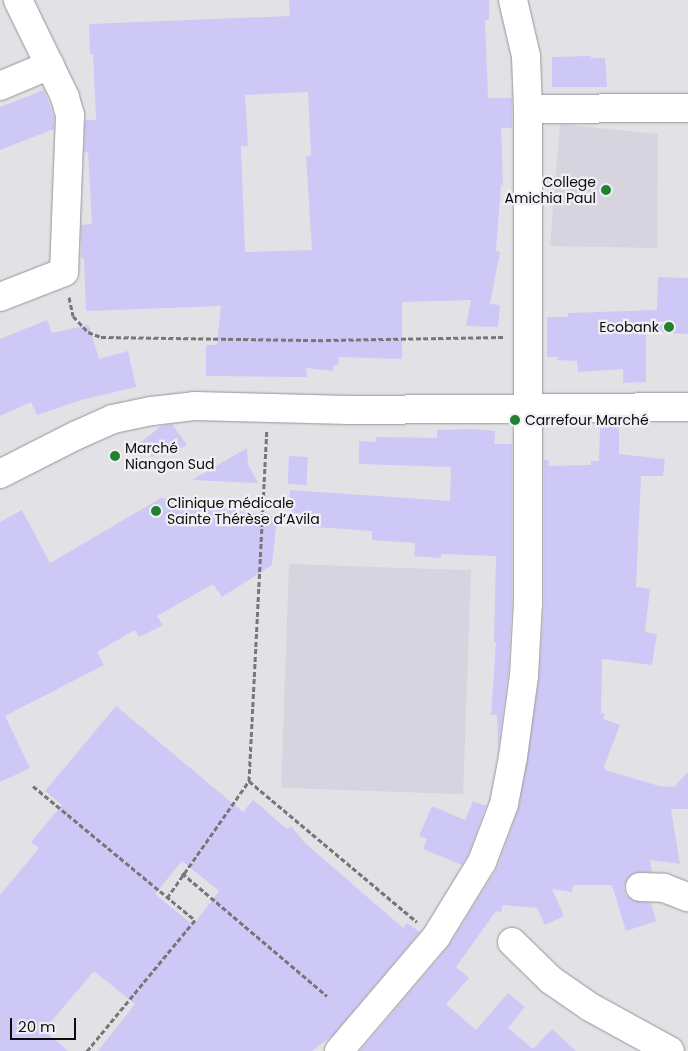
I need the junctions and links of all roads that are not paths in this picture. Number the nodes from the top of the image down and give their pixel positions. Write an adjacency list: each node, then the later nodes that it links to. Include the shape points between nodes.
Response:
1 (18, 0): 3 (street)
2 (513, 0): 6 (street, via 526,56)
3 (50, 65): 4 (street); 7 (street, via 70,115 64,272)
4 (0, 86)
5 (688, 108): 6 (street)
6 (528, 109): 9 (street)
7 (0, 297)
8 (688, 407): 9 (street)
9 (528, 408): 10 (street, via 349,410 194,406 152,411 114,420 77,435); 14 (street, via 528,603 524,676 504,804 482,862 436,937)
10 (0, 474)
11 (640, 887): 12 (street, via 664,888)
12 (688, 897)
13 (512, 942): 15 (street, via 551,980)
14 (342, 1050)
15 (670, 1051)

